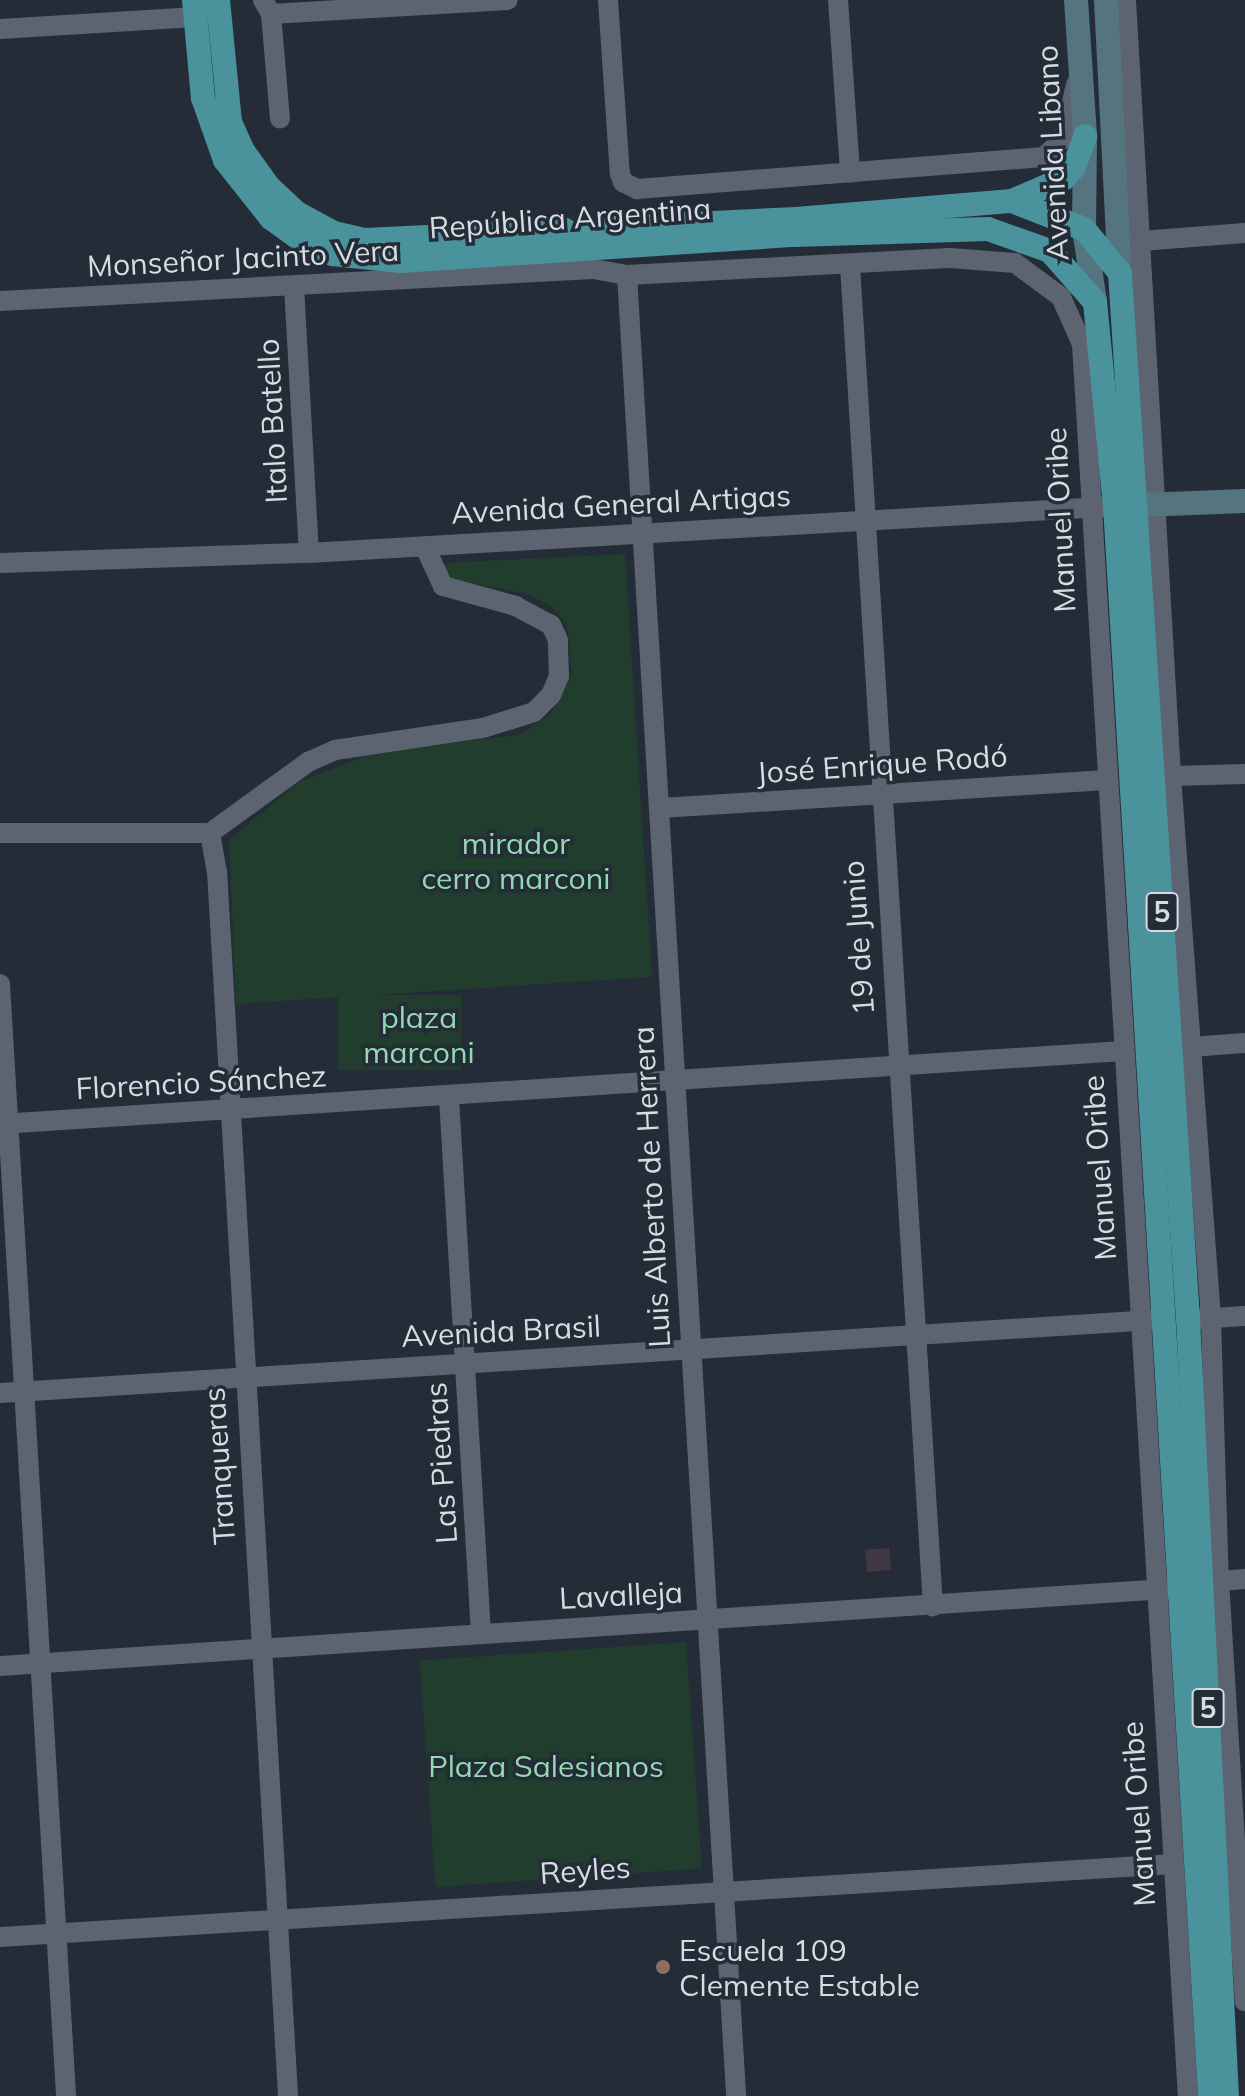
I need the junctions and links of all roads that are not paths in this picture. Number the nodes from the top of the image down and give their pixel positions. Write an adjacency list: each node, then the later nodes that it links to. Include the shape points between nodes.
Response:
1 (218, 0): 15 (highway, República Argentina, via 230,122 243,151 269,187 297,213 334,233 365,240 796,219)
2 (508, 0): 9 (street)
3 (608, 0): 14 (street, República Argentina, via 623,182 637,189)
4 (838, 0): 14 (street)
5 (1076, 0): 11 (main road, Avenida Libano / 5)
6 (1106, 0): 21 (main road, Avenida Libano / 5)
7 (1126, 0): 18 (street)
8 (200, 6): 10 (street); 25 (highway, República Argentina, via 203,98 211,130 234,177 271,218 333,254 401,261 794,235 988,229 1050,251)
9 (267, 7): 12 (street)
10 (0, 29)
11 (1080, 56): 13 (main road, Avenida Libano / 5); 14 (street, República Argentina, via 1064,138 1044,157)
12 (280, 119)
13 (1085, 136): 15 (highway, via 1074,167 1063,179); 16 (main road, Avenida Libano / 5)
14 (850, 173)
15 (1012, 201): 16 (highway, República Argentina)
16 (1084, 229): 21 (highway, República Argentina); 25 (main road, Avenida Libano / 5)
17 (1245, 233): 18 (street)
18 (1141, 241): 27 (street)
19 (1015, 263): 20 (street, Monseñor Jacinto Vera, via 950,258); 27 (street, Manuel Oribe, via 1040,278 1073,318)
20 (850, 265): 22 (street, Monseñor Jacinto Vera); 28 (street, 19 de Junio)
21 (1120, 273): 27 (highway, Manuel Oribe / 5)
22 (627, 275): 23 (street, Monseñor Jacinto Vera, via 593,269); 29 (street, Luis Alberto de Herrera)
23 (294, 286): 24 (street, Monseñor Jacinto Vera); 31 (street, Italo Batello)
24 (0, 301)
25 (1095, 302): 27 (highway, Manuel Oribe / 5)
26 (1245, 501): 27 (main road, Avenida General Artigas)
27 (1124, 506): 28 (street, Avenida General Artigas); 34 (street); 35 (street, Manuel Oribe); 50 (highway, Manuel Oribe / 5); 51 (highway, Manuel Oribe / 5)
28 (865, 523): 29 (street, Avenida General Artigas); 36 (street, 19 de Junio)
29 (644, 533): 30 (street, Avenida General Artigas); 37 (street, Luis Alberto de Herrera)
30 (425, 547): 31 (street, Avenida General Artigas); 39 (street, via 443,586 516,606 551,625 560,655 551,695 518,721 335,750 296,770)
31 (309, 553): 32 (street, Avenida General Artigas)
32 (0, 563)
33 (1245, 774): 34 (street)
34 (1171, 776): 42 (street)
35 (1106, 780): 36 (street, José Enrique Rodó); 43 (street, Manuel Oribe)
36 (879, 795): 37 (street, José Enrique Rodó); 44 (street, 19 de Junio)
37 (661, 808): 45 (street, Luis Alberto de Herrera)
38 (0, 833): 39 (street)
39 (210, 833): 47 (street, Tranqueras)
40 (0, 984): 48 (street)
41 (1245, 1043): 42 (street)
42 (1190, 1047): 50 (street)
43 (1124, 1051): 44 (street, Florencio Sánchez); 51 (street, Manuel Oribe)
44 (896, 1065): 45 (street, Florencio Sánchez); 52 (street, 19 de Junio)
45 (677, 1084): 46 (street, Florencio Sánchez); 53 (street, Luis Alberto de Herrera)
46 (449, 1098): 47 (street, Florencio Sánchez); 54 (street, Las Piedras)
47 (231, 1110): 48 (street, Florencio Sánchez); 55 (street, Tranqueras)
48 (5, 1124): 56 (street)
49 (1245, 1316): 50 (street, Avenida Brasil)
50 (1199, 1319): 51 (street, Avenida Brasil); 58 (highway, Manuel Oribe / 5); 60 (street)
51 (1151, 1320): 52 (street, Avenida Brasil); 58 (highway, Manuel Oribe / 5); 61 (street, Manuel Oribe)
52 (913, 1335): 53 (street, Avenida Brasil); 62 (street, 19 de Junio)
53 (689, 1350): 54 (street, Avenida Brasil); 63 (street, Luis Alberto de Herrera)
54 (465, 1364): 55 (street, Avenida Brasil); 64 (street, Las Piedras)
55 (244, 1375): 56 (street, Avenida Brasil); 65 (street, Tranqueras)
56 (26, 1391): 57 (street, Avenida Brasil); 66 (street)
57 (0, 1393)
58 (1181, 1480): 60 (highway, Manuel Oribe / 5); 61 (highway, Manuel Oribe / 5)
59 (1245, 1579): 60 (street, Lavalleja)
60 (1210, 1582): 61 (street, Lavalleja); 68 (street); 80 (highway, Manuel Oribe / 5)
61 (1165, 1589): 62 (street, Lavalleja); 69 (street, Manuel Oribe); 79 (highway, Manuel Oribe / 5)
62 (933, 1606): 63 (street, Lavalleja)
63 (707, 1620): 64 (street, Lavalleja); 70 (street, Luis Alberto de Herrera)
64 (481, 1633): 65 (street, Lavalleja)
65 (261, 1648): 66 (street, Lavalleja); 71 (street, Tranqueras)
66 (41, 1663): 67 (street, Lavalleja); 72 (street)
67 (0, 1666)
68 (1238, 1742): 74 (street)
69 (1174, 1864): 70 (street, Reyles); 78 (street, Manuel Oribe)
70 (723, 1892): 71 (street, Reyles); 77 (street, Luis Alberto de Herrera)
71 (277, 1919): 72 (street, Reyles); 76 (street, Tranqueras)
72 (55, 1933): 73 (street, Reyles); 75 (street)
73 (0, 1937)
74 (1245, 2001)
75 (66, 2096)
76 (288, 2096)
77 (736, 2096)
78 (1188, 2096)
79 (1210, 2096)
80 (1227, 2096)

